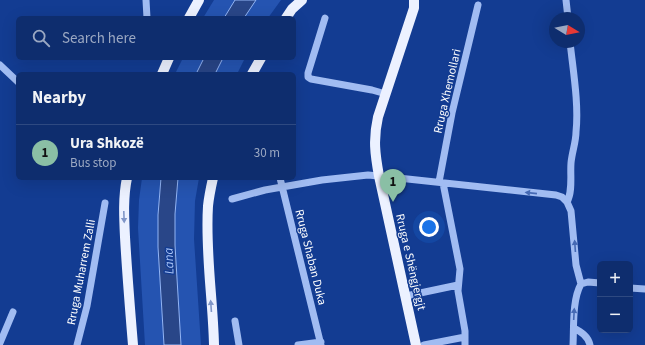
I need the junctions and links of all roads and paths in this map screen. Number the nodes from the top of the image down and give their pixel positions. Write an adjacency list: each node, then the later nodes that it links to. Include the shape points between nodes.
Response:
1 (146, 0): 8 (street)
2 (199, 0): 9 (main road)
3 (302, 0): 10 (main road)
4 (414, 0): 19 (main road, Rruga e Shëngjergjt, via 414,8)
5 (566, 0): 7 (street)
6 (478, 5): 24 (street, Rruga Xhemollari, via 452,113)
7 (567, 12)
8 (147, 16)
9 (190, 16)
10 (287, 16)
11 (325, 18): 19 (street, via 308,77)
12 (571, 48): 27 (street, via 576,132 571,191)
13 (168, 60): 16 (main road)
14 (260, 60): 17 (main road)
15 (0, 65): 18 (street)
16 (163, 72)
17 (253, 72)
18 (16, 80)
19 (386, 94): 20 (main road, Rruga e Shëngjergjt, via 375,132 375,156)
20 (379, 176): 24 (street); 25 (street, via 368,175); 34 (main road, Rruga e Shëngjergjt)
21 (126, 180): 42 (main road, one-way to 42, via 124,212)
22 (213, 180): 43 (main road, one-way to 22, via 208,235 208,205)
23 (280, 180): 25 (street, Rruga Shaban Duka)
24 (441, 182): 27 (street, one-way to 24, via 556,195); 31 (street, via 460,269)
25 (282, 186): 26 (street); 40 (street, Rruga Shaban Duka)
26 (232, 199)
27 (567, 202): 30 (street, one-way to 27, via 576,265 571,211)
28 (105, 203): 41 (street, Rruga Muharrem Zalli)
29 (597, 283): 30 (street)
30 (581, 284): 37 (street, one-way to 30, via 575,298)
31 (458, 285): 34 (street); 38 (street)
32 (633, 288): 33 (street)
33 (645, 289)
34 (406, 296): 46 (main road, Rruga e Shëngjergjt)
35 (13, 312): 39 (street)
36 (235, 320): 44 (street)
37 (574, 328): 48 (street); 49 (street, via 586,336)
38 (465, 341): 47 (street)
39 (0, 343)
40 (321, 343): 45 (street, Rruga Shaban Duka)
41 (77, 345)
42 (133, 345)
43 (214, 345)
44 (239, 345)
45 (298, 345)
46 (416, 345)
47 (424, 345)
48 (573, 345)
49 (590, 345)

